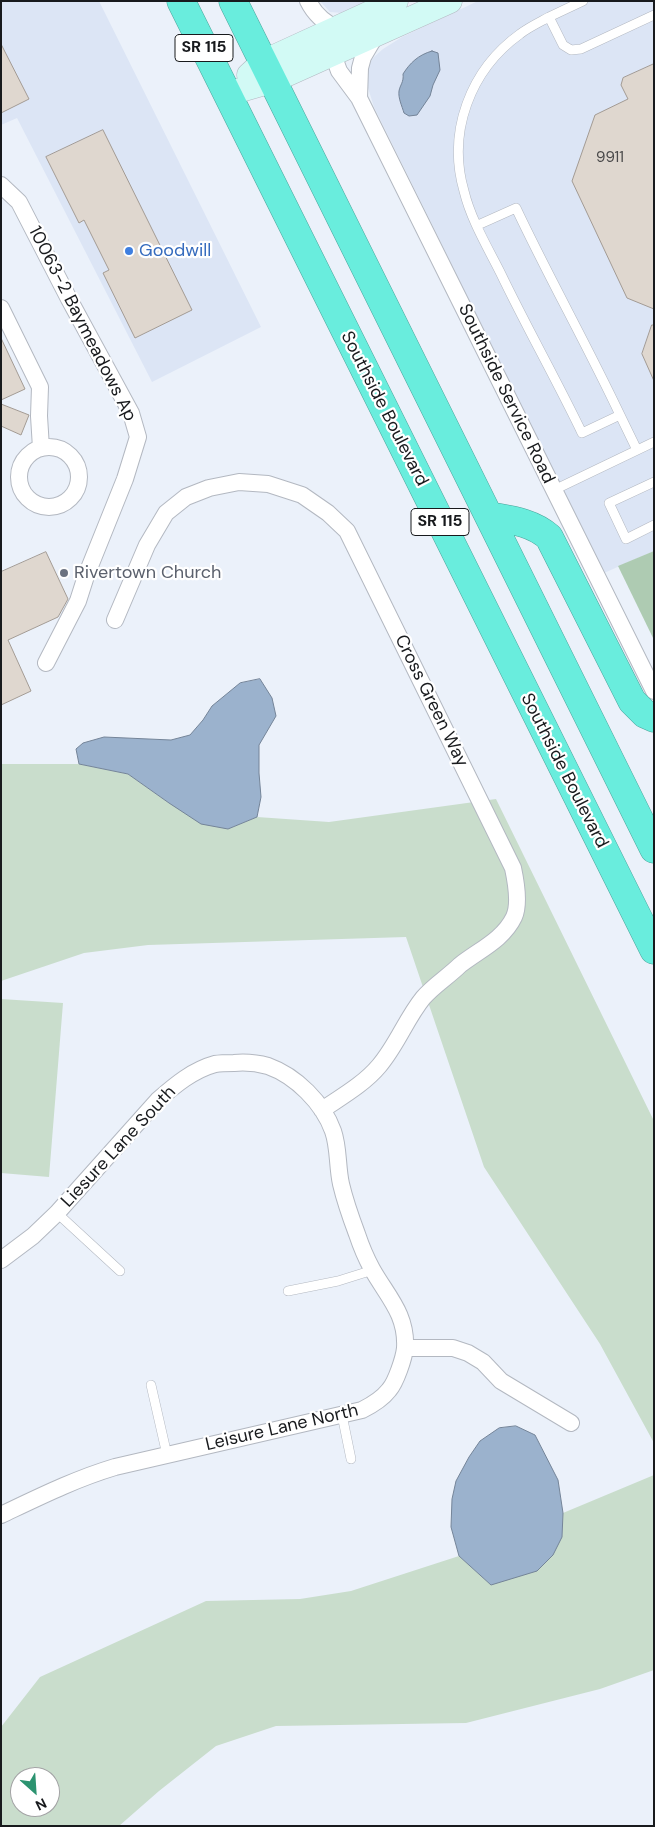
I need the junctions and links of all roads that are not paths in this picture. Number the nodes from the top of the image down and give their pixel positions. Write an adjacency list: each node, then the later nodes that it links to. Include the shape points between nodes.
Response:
1 (181, 1): 12 (highway, Southside Boulevard / SR 115)
2 (233, 1): 11 (highway, SR 115)
3 (308, 1): 10 (street, via 326,24)
4 (396, 1): 10 (street)
5 (450, 1): 9 (street)
6 (582, 1): 8 (lane)
7 (654, 15): 8 (lane, via 575,51 563,45)
8 (549, 17): 15 (lane, via 520,34 502,50 479,77 469,98 460,127 457,155 464,192)
9 (376, 35): 10 (street); 13 (street, Southside Service Road, via 360,68)
10 (332, 39): 11 (street); 13 (street, Southside Service Road, via 339,71)
11 (267, 72): 12 (street); 23 (highway, SR 115)
12 (227, 94): 30 (highway, Southside Boulevard / SR 115)
13 (359, 98): 22 (street, Southside Service Road)
14 (1, 185): 26 (street, 10063-2 Baymeadows Ap, via 19,202 131,413 138,437 78,601)
15 (478, 225): 17 (lane, via 516,208); 17 (lane, via 582,433)
16 (1, 308): 19 (street, via 40,386)
17 (620, 415): 20 (lane)
18 (654, 442): 20 (lane)
19 (41, 448)
20 (637, 450): 22 (lane)
21 (654, 482): 24 (lane, via 609,503 626,539)
22 (554, 490): 27 (street, Southside Service Road)
23 (489, 516): 28 (highway, via 527,523 549,537 632,701); 29 (highway, SR 115)
24 (654, 525)
25 (115, 620): 31 (street, Cross Green Way, via 147,545 166,512 186,498 209,488 239,482 268,484 302,495 347,531 513,868 517,889 514,916 503,934 471,956 423,997 379,1066)
26 (46, 663)
27 (654, 691)
28 (654, 718)
29 (654, 849)
30 (654, 950)
31 (322, 1110): 32 (street, Liesure Lane South, via 305,1089 267,1066 245,1062 216,1064 196,1071 158,1100); 34 (street, Leisure Lane North, via 333,1131 350,1217)
32 (57, 1213): 33 (street, Liesure Lane South, via 34,1236); 35 (lane)
33 (1, 1260)
34 (373, 1270): 36 (lane); 37 (street, Leisure Lane North, via 403,1322)
35 (120, 1271)
36 (288, 1291)
37 (405, 1348): 39 (street, Leisure Lane North, via 390,1389 377,1402); 40 (street, via 452,1348 468,1353 483,1362 502,1381)
38 (151, 1385): 41 (lane)
39 (342, 1415): 41 (street, Leisure Lane North); 42 (lane)
40 (571, 1423)
41 (168, 1455): 43 (street, Leisure Lane North, via 89,1475)
42 (351, 1459)
43 (1, 1515)

